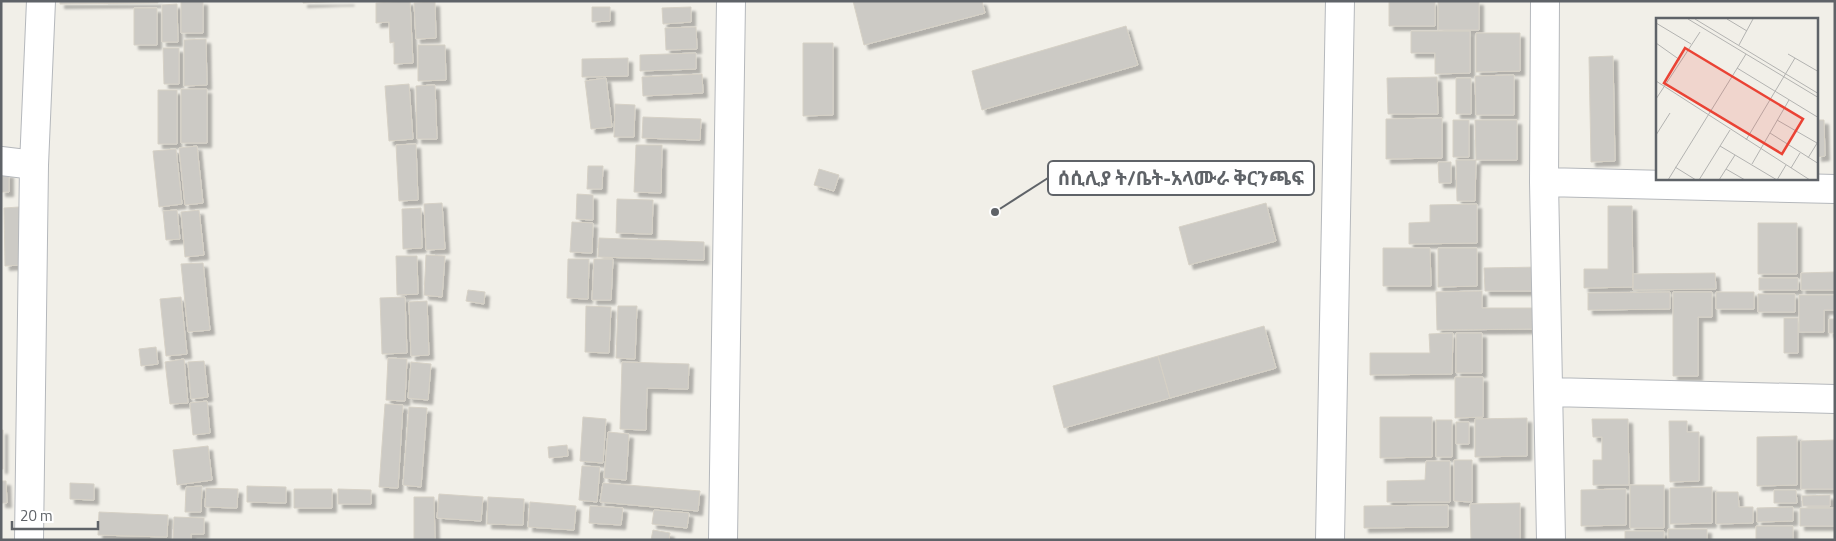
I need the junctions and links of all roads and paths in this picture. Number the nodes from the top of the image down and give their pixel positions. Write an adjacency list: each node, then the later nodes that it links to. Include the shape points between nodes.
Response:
1 (41, 1): 6 (street)
2 (731, 1): 12 (street)
3 (1340, 1): 13 (street)
4 (1544, 1): 7 (street)
5 (1, 161): 6 (street)
6 (34, 165): 11 (street)
7 (1544, 182): 8 (street); 9 (street)
8 (1835, 189)
9 (1550, 392): 10 (street); 14 (street)
10 (1835, 399)
11 (29, 540)
12 (723, 540)
13 (1330, 540)
14 (1552, 540)

